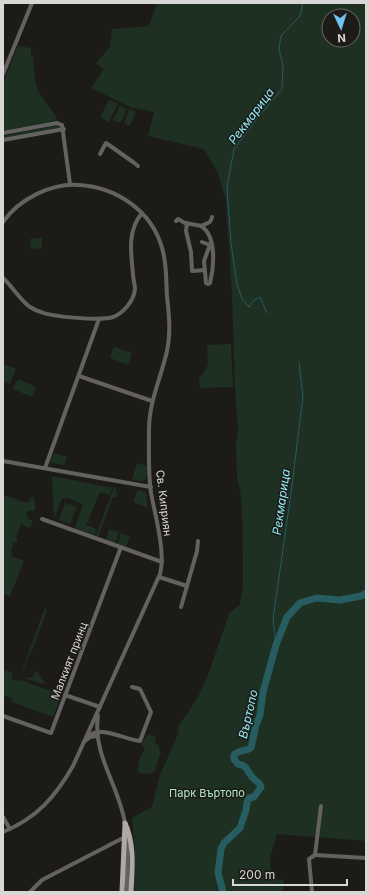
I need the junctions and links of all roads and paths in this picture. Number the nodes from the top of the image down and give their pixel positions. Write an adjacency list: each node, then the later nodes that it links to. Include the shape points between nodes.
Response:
1 (32, 3): 2 (street)
2 (3, 74)
3 (64, 129): 4 (street, via 57,123); 5 (street); 8 (street)
4 (3, 133)
5 (3, 140)
6 (100, 154): 7 (street, via 106,143)
7 (138, 166)
8 (70, 184): 9 (street, Св. Киприян, via 107,190 129,202); 12 (street, via 52,188 32,197 13,210)
9 (142, 213): 21 (street, via 132,232 130,246 135,290 124,311 113,317); 23 (street, Св. Киприян, via 156,232 162,248 169,319 167,351)
10 (212, 217): 14 (street)
11 (176, 221): 13 (street, via 178,219)
12 (3, 222)
13 (187, 223): 15 (street); 19 (street, via 192,271)
14 (207, 224): 15 (street); 16 (street)
15 (202, 226): 16 (street)
16 (207, 231): 18 (street)
17 (202, 242): 18 (street)
18 (210, 243): 19 (street, via 204,262); 19 (street, via 214,264 210,284 206,283)
19 (205, 270)
20 (3, 278): 21 (street, via 28,306 42,313)
21 (99, 319): 22 (street)
22 (79, 376): 23 (street); 26 (street)
23 (152, 401): 27 (street, Св. Киприян, via 149,430)
24 (4, 461): 25 (street); 26 (street)
25 (3, 466)
26 (45, 468): 27 (street)
27 (151, 487): 31 (street, Св. Киприян)
28 (42, 519): 30 (street)
29 (198, 541): 33 (street)
30 (121, 547): 31 (street); 36 (street, Малкият принц)
31 (162, 562): 32 (street, Св. Киприян)
32 (159, 577): 33 (street); 37 (street, Св. Киприян)
33 (187, 586): 34 (street)
34 (180, 607)
35 (132, 687): 39 (street, via 140,689 151,712 140,741 104,732)
36 (66, 695): 37 (street); 38 (street, Малкият принц, via 51,733)
37 (99, 709): 39 (street); 40 (street, Св. Киприян)
38 (3, 716)
39 (97, 734): 40 (street, via 89,734); 41 (street); 44 (street)
40 (86, 737): 41 (street, Св. Киприян)
41 (82, 745): 45 (street, Св. Киприян, via 73,766 54,795 36,814)
42 (321, 806): 48 (street)
43 (3, 817): 45 (street)
44 (125, 823): 47 (main road); 52 (street); 53 (main road, via 131,843)
45 (10, 829): 46 (street, Св. Киприян)
46 (3, 832)
47 (124, 838): 50 (street, via 42,880); 51 (main road)
48 (315, 855): 49 (street); 54 (street, via 309,860)
49 (366, 858)
50 (30, 892)
51 (122, 892)
52 (127, 892)
53 (131, 892)
54 (312, 892)

